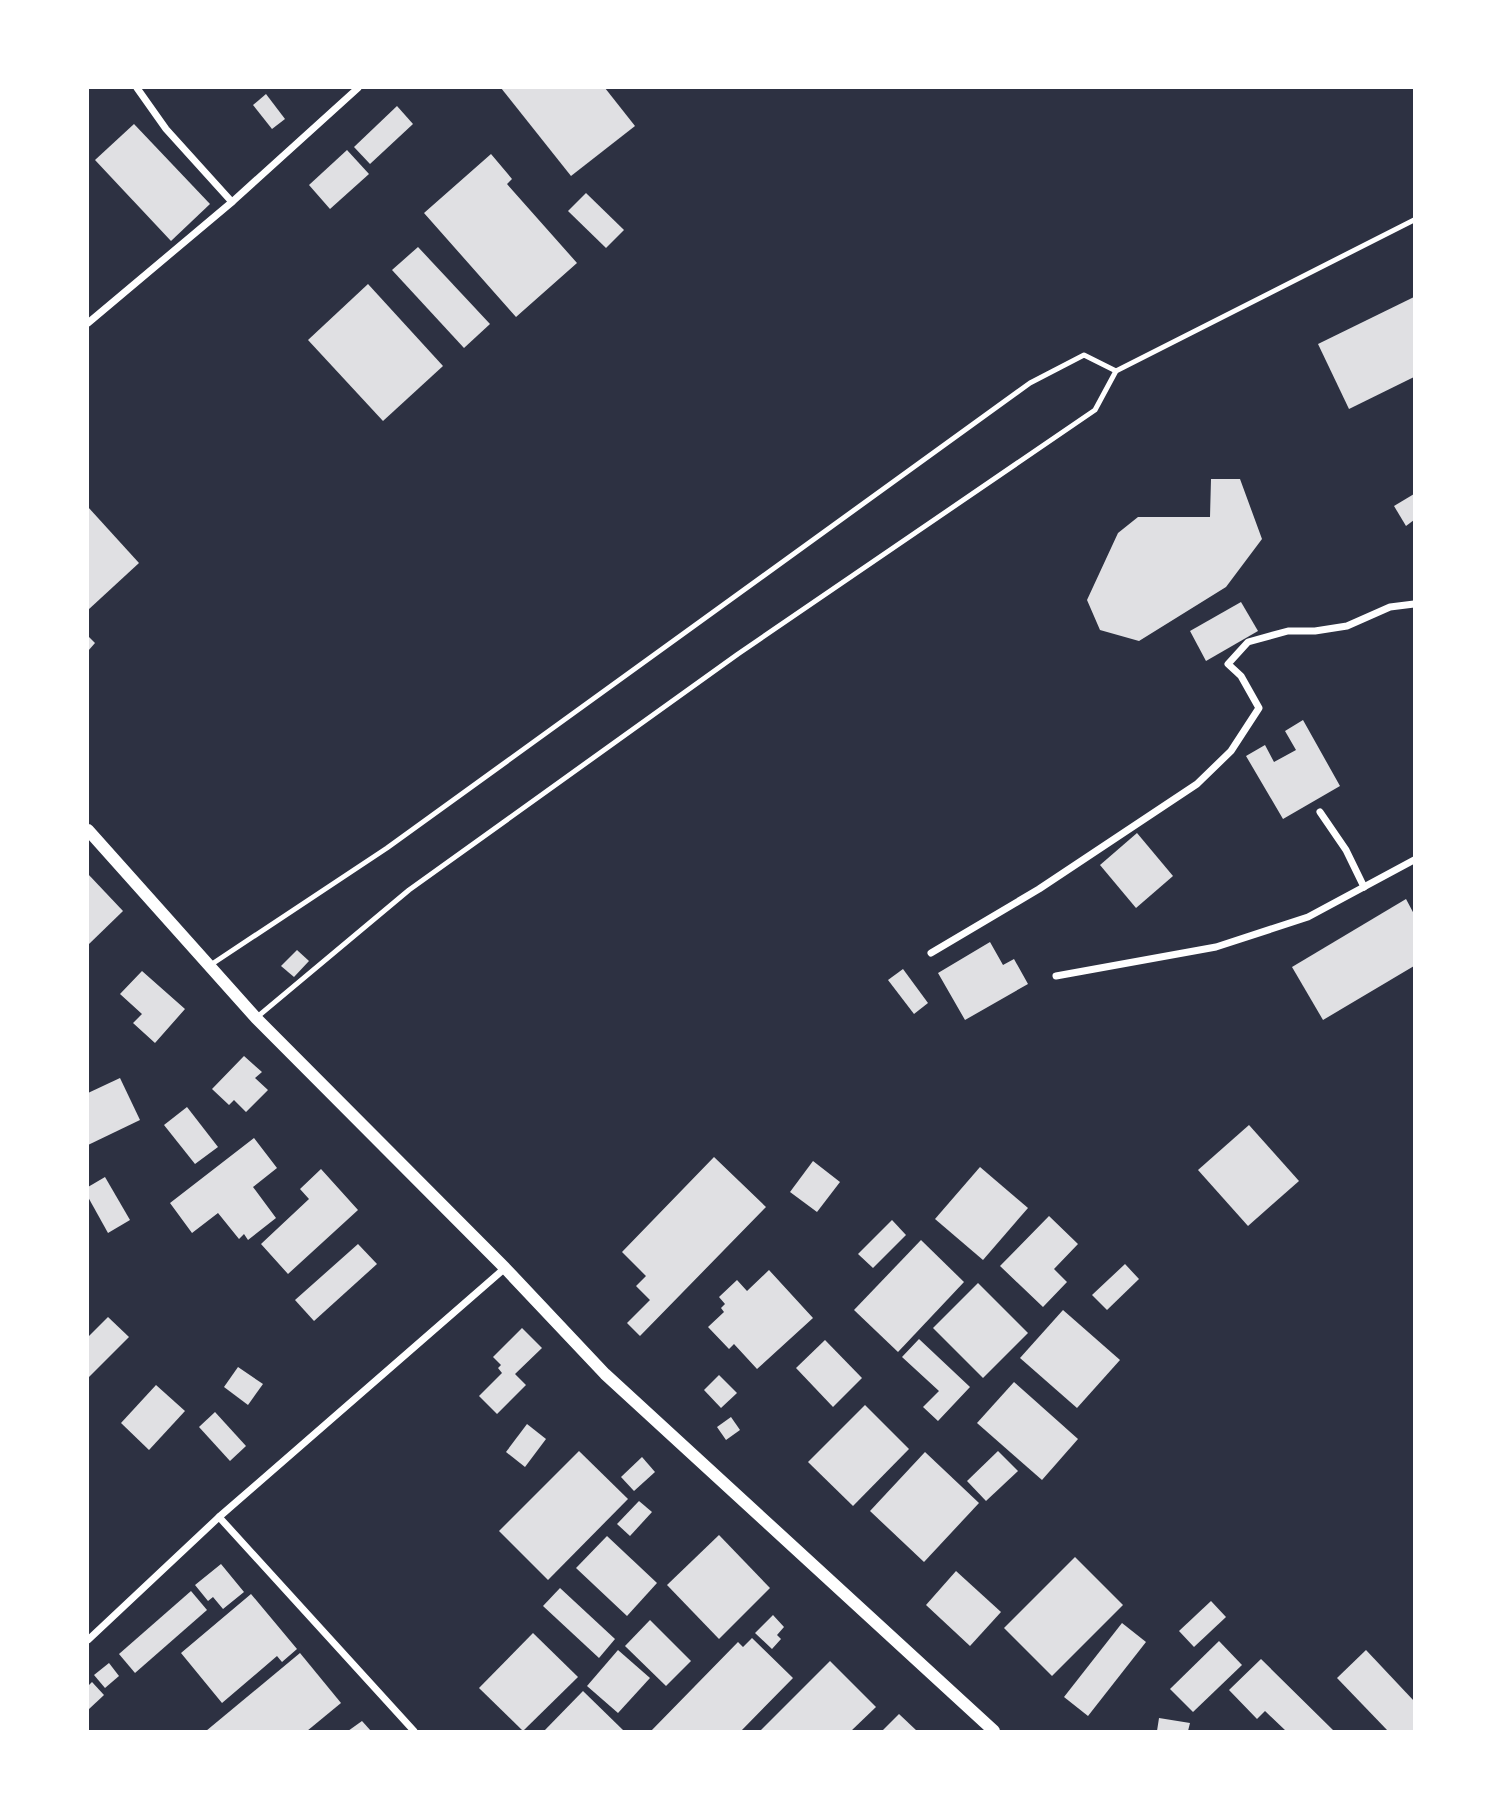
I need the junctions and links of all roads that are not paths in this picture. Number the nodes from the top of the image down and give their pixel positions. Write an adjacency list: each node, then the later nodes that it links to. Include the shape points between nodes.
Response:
1 (137, 88): 3 (street, via 166,129)
2 (358, 88): 3 (street)
3 (232, 202): 5 (street)
4 (1415, 220): 6 (lane)
5 (88, 323)
6 (1116, 371): 13 (lane, via 1084,355 1030,383 387,848); 15 (lane, via 1095,410 738,654 409,890)
7 (1415, 604): 12 (street, via 1390,607 1347,626 1289,631 1248,642 1228,664 1241,676 1259,708 1231,751 1197,784 1039,889)
8 (1320, 812): 11 (street)
9 (88, 830): 13 (street)
10 (1415, 860): 11 (street)
11 (1364, 887): 14 (street, via 1308,917 1216,947)
12 (931, 953)
13 (209, 966): 15 (street)
14 (1056, 976)
15 (256, 1018): 16 (street)
16 (505, 1268): 17 (street); 20 (street, via 605,1374)
17 (219, 1517): 18 (street); 19 (street)
18 (88, 1640)
19 (414, 1731)
20 (994, 1731)

